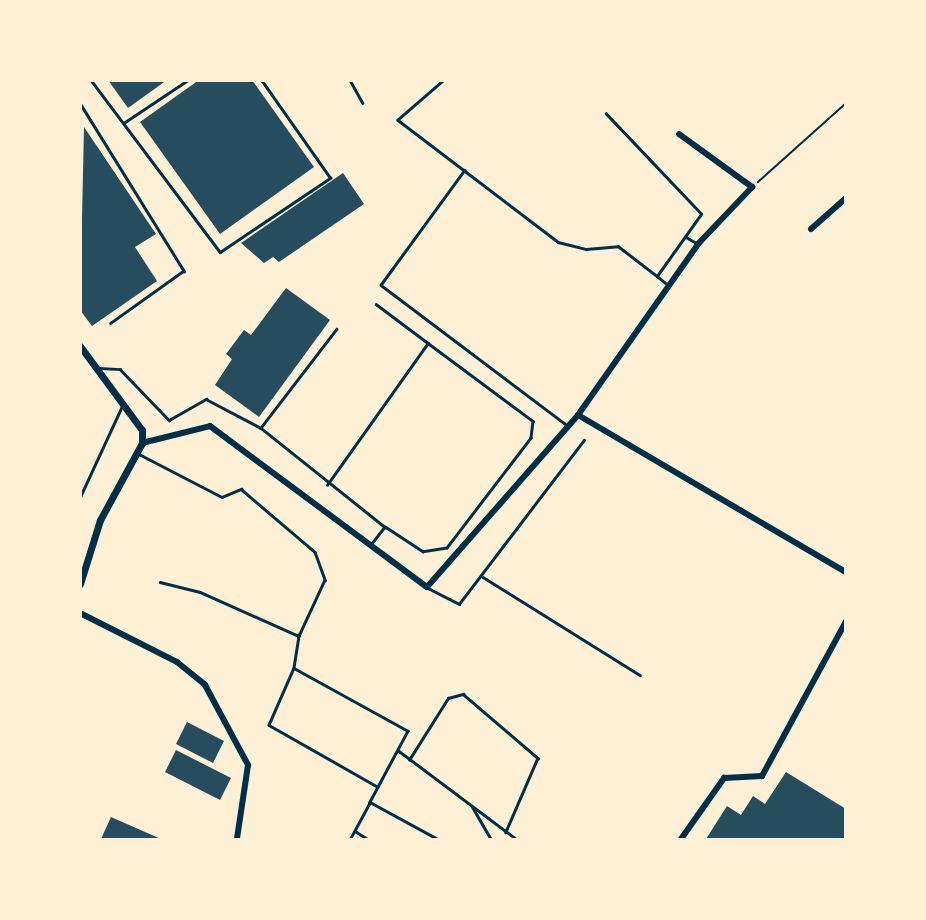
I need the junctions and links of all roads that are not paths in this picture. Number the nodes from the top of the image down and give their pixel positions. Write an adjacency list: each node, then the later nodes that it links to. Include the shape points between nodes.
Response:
1 (91, 80): 9 (lane)
2 (188, 80): 9 (lane)
3 (261, 80): 9 (lane, via 330,178 223,251)
4 (350, 80): 7 (lane)
5 (444, 80): 11 (lane, via 398,120)
6 (80, 103): 19 (lane, via 184,271)
7 (363, 103)
8 (606, 114): 14 (lane, via 700,212)
9 (125, 122)
10 (679, 134): 15 (street, via 752,187)
11 (465, 170): 16 (lane, via 558,242 586,249 618,246); 26 (lane, via 381,285)
12 (845, 198): 13 (street)
13 (811, 229)
14 (686, 237): 15 (lane); 16 (lane)
15 (698, 244): 17 (street)
16 (657, 275): 17 (lane)
17 (671, 287): 25 (street)
18 (376, 304): 21 (lane)
19 (111, 323)
20 (337, 329): 27 (lane)
21 (428, 343): 31 (lane); 33 (lane, via 533,421 535,429 447,548 423,552)
22 (80, 346): 23 (street)
23 (97, 368): 24 (street); 27 (lane, via 120,369 169,420 206,399)
24 (123, 403): 29 (street, via 142,430); 32 (lane)
25 (578, 415): 26 (street); 36 (street)
26 (568, 426): 40 (street)
27 (261, 428): 31 (lane)
28 (584, 440): 37 (lane)
29 (142, 443): 30 (street); 34 (street, via 209,426)
30 (139, 454): 35 (street, via 100,520); 44 (lane, via 222,497 241,489 315,552 324,580)
31 (327, 485): 33 (lane)
32 (80, 497)
33 (385, 527): 34 (lane)
34 (371, 545): 40 (street)
35 (82, 570): 39 (street)
36 (845, 572)
37 (483, 578): 40 (lane, via 456,605); 46 (lane)
38 (160, 582): 44 (lane, via 200,592)
39 (80, 584)
40 (426, 587)
41 (80, 613): 54 (street, via 177,662 205,685 248,765)
42 (845, 621): 43 (street)
43 (843, 631): 60 (street, via 762,776 723,778)
44 (299, 636): 45 (lane)
45 (294, 668): 47 (lane, via 407,729); 49 (lane, via 269,725)
46 (640, 675)
47 (399, 751): 48 (lane); 49 (lane)
48 (409, 760): 51 (lane); 53 (lane, via 448,698 463,694 538,758)
49 (378, 787): 50 (lane)
50 (370, 802): 52 (lane); 57 (lane)
51 (469, 802): 53 (lane); 58 (lane)
52 (355, 831): 55 (lane); 56 (lane)
53 (506, 832): 59 (lane)
54 (237, 839)
55 (350, 839)
56 (368, 839)
57 (438, 839)
58 (491, 839)
59 (516, 839)
60 (681, 839)

